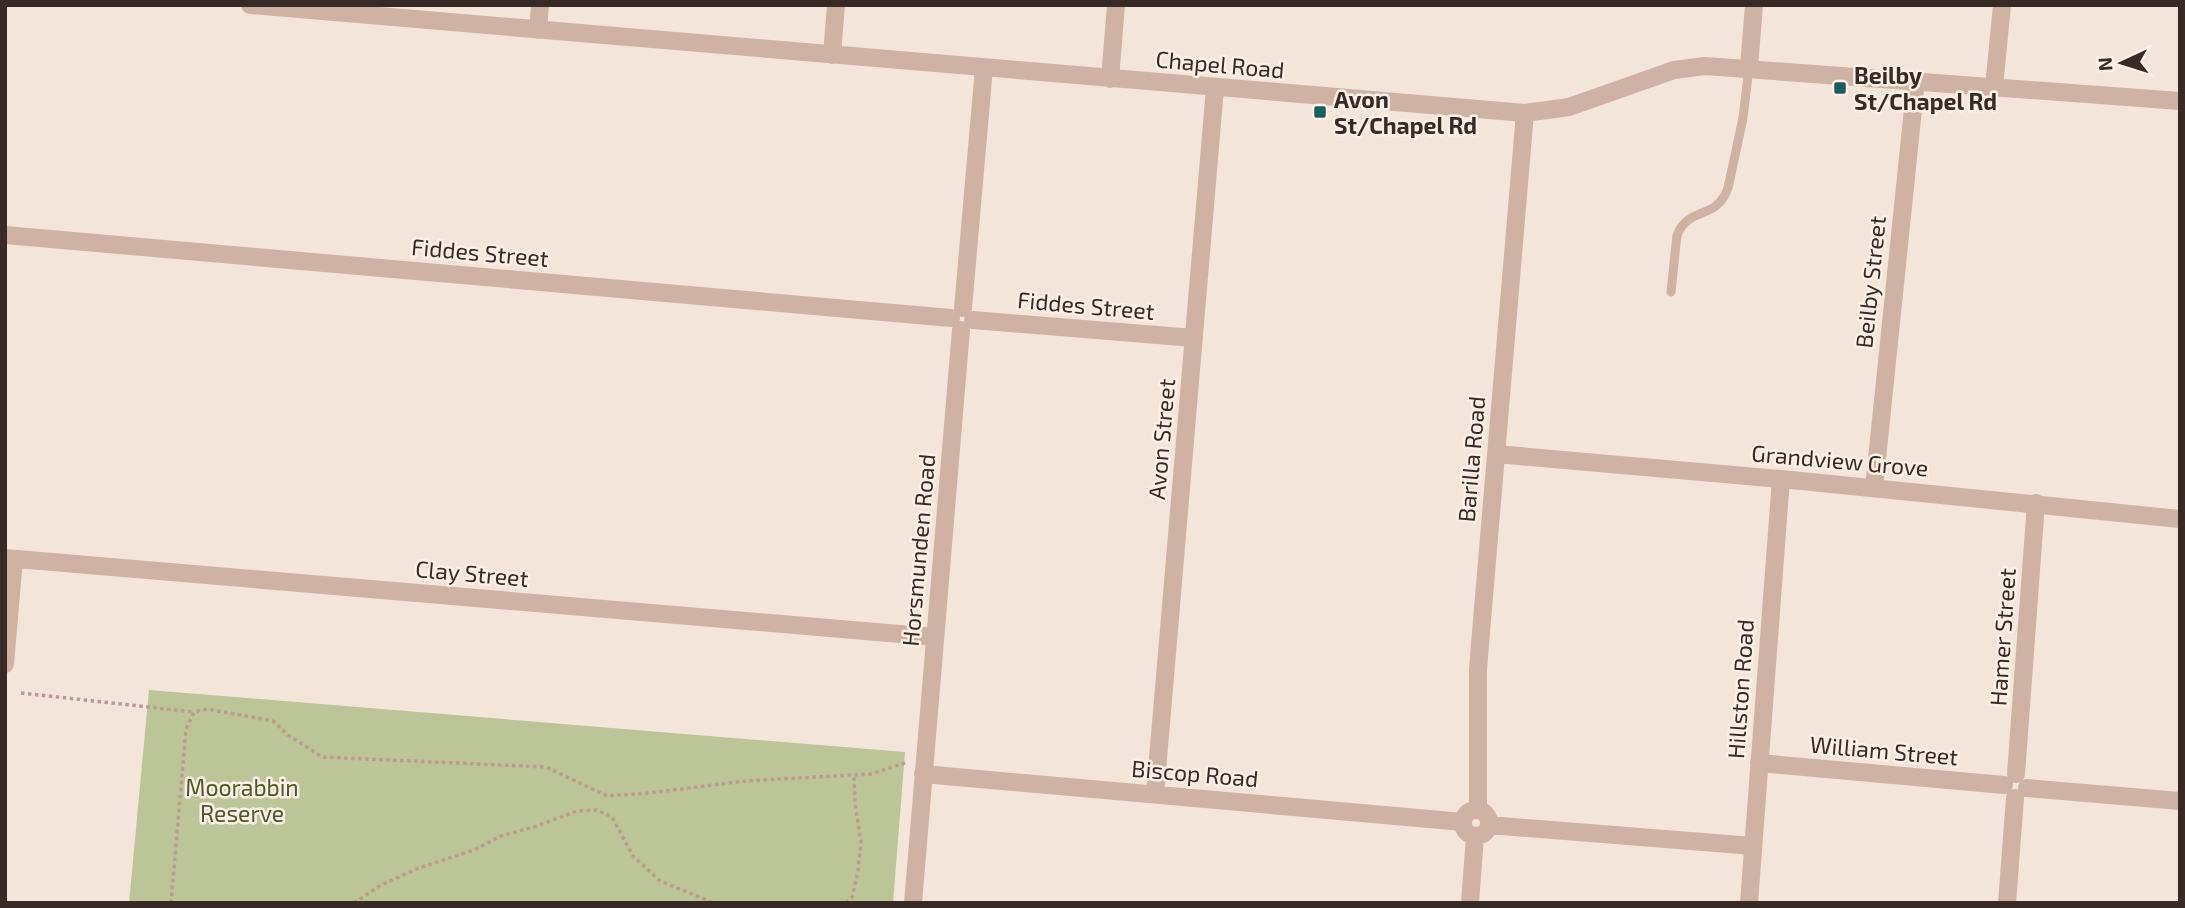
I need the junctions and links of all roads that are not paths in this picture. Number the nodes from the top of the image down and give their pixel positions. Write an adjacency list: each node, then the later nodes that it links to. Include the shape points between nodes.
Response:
1 (250, 5): 7 (street, Chapel Road)
2 (540, 5): 7 (street)
3 (836, 5): 8 (street)
4 (1116, 5): 11 (street)
5 (1754, 5): 10 (street)
6 (2002, 5): 13 (street)
7 (538, 30): 8 (street, Chapel Road)
8 (832, 55): 9 (street, Chapel Road)
9 (984, 68): 11 (street, Chapel Road); 19 (street, Horsmunden Road)
10 (1749, 68): 12 (street, Chapel Road); 16 (street, Chapel Road, via 1689,67 1569,107); 18 (lane, via 1728,188 1718,206 1693,216 1681,227)
11 (1110, 79): 14 (street, Chapel Road)
12 (1916, 80): 13 (street, Chapel Road); 23 (street, Beilby Street)
13 (1994, 87): 15 (street, Chapel Road)
14 (1215, 88): 16 (street, Chapel Road); 20 (street, Avon Street)
15 (2180, 100)
16 (1525, 113): 21 (street, Barilla Road)
17 (5, 235): 19 (street, Fiddes Street)
18 (1671, 292)
19 (962, 319): 20 (street, Fiddes Street); 27 (street, Horsmunden Road)
20 (1194, 338): 32 (street, Avon Street)
21 (1496, 454): 22 (street, Grandview Grove); 34 (street, Barilla Road, via 1478,670)
22 (1780, 479): 23 (street, Grandview Grove); 29 (street, Hillston Road)
23 (1874, 488): 24 (street, Grandview Grove)
24 (2036, 503): 25 (street, Grandview Grove); 31 (street, Hamer Street)
25 (2180, 519)
26 (10, 559): 27 (street, Clay Street); 28 (street)
27 (935, 638): 30 (street, Horsmunden Road)
28 (5, 664)
29 (1759, 764): 31 (street, William Street); 35 (street, Hillston Road)
30 (924, 768): 32 (street, Biscop Road); 36 (street, Horsmunden Road)
31 (2016, 786): 33 (street, William Street); 39 (street, Hamer Street)
32 (1155, 794): 34 (street, Biscop Road, via 1463,822 1465,830)
33 (2180, 801)
34 (1481, 824): 35 (street); 37 (street, Barilla Road)
35 (1753, 846): 38 (street, Hillston Road)
36 (913, 903)
37 (1470, 903)
38 (1749, 903)
39 (2007, 903)

